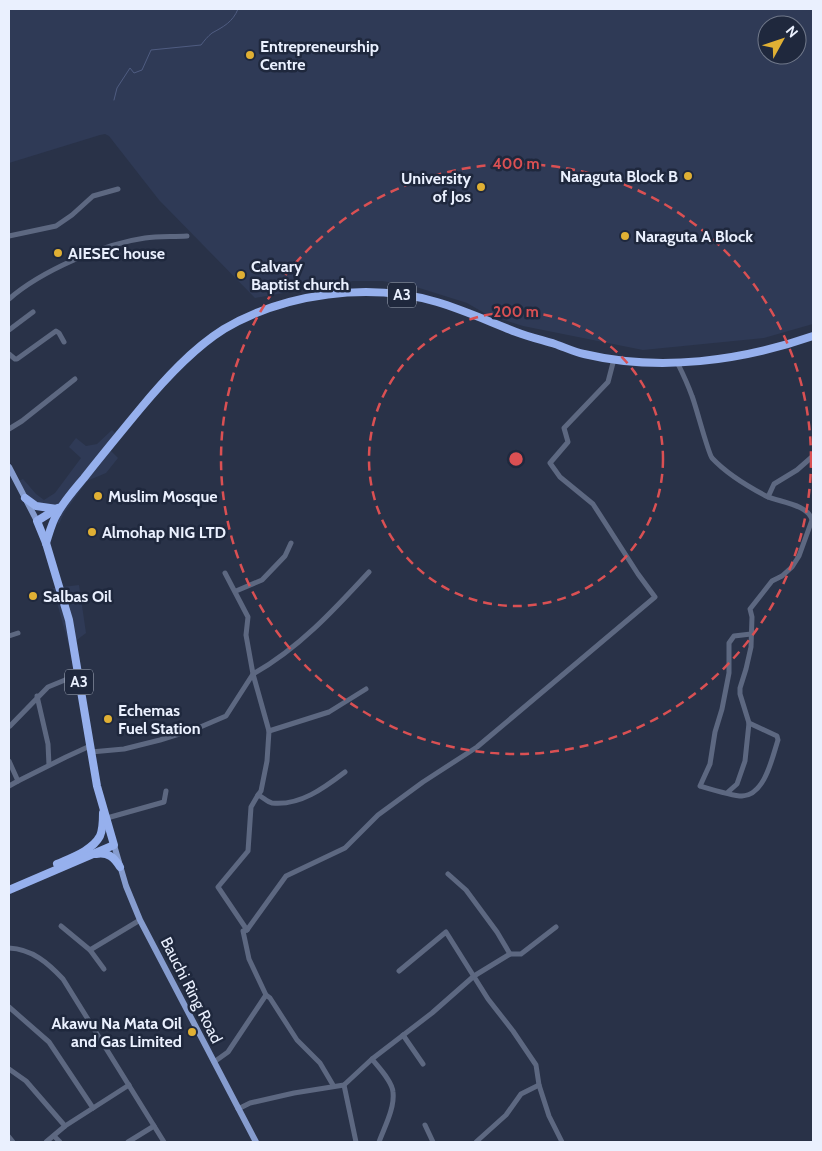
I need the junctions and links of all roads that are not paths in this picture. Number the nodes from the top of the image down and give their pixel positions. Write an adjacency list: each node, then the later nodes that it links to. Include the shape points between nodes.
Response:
1 (118, 190): 2 (street, via 93,196 56,226)
2 (9, 236)
3 (187, 236): 4 (street, via 145,238 111,245 48,272)
4 (9, 299)
5 (33, 312): 6 (street)
6 (9, 330)
7 (813, 336): 11 (highway, A3, via 751,353)
8 (64, 342): 9 (street, via 56,331 17,359)
9 (9, 354)
10 (614, 359): 11 (highway, A3); 18 (highway, A3, via 584,354 408,295 355,292 299,300 237,322 191,355 152,395); 55 (street, via 608,382 564,428 568,442 550,463 560,477 593,504 655,596 476,747 378,815 345,848 286,876)
11 (678, 364): 16 (street, via 692,393 710,456)
12 (75, 379): 13 (street)
13 (9, 429)
14 (813, 456): 16 (street, via 774,484)
15 (9, 467): 17 (main road)
16 (768, 497): 26 (street, via 807,512 812,520 792,567 772,582 750,609)
17 (26, 498): 18 (highway, via 36,506); 19 (main road)
18 (58, 510): 19 (highway, A3); 20 (highway, A3)
19 (38, 524): 20 (highway, A3)
20 (46, 543): 29 (highway, A3, via 69,620)
21 (290, 543): 24 (street, via 285,556 262,580)
22 (369, 572): 28 (street, via 313,631)
23 (225, 573): 24 (street)
24 (236, 590): 28 (street, via 248,617 246,635)
25 (18, 633): 27 (street)
26 (751, 634): 32 (street, via 751,647 740,688); 42 (street, via 734,636 729,643 729,673 722,709 710,764 700,786)
27 (9, 636)
28 (253, 674): 34 (street); 35 (street, via 226,716 198,728 124,749)
29 (78, 676): 31 (street, via 51,685); 35 (highway, A3)
30 (366, 689): 34 (street, via 329,712)
31 (37, 696): 33 (street); 37 (street, via 48,744)
32 (749, 723): 42 (street, via 744,767 737,784); 42 (street, via 777,736 778,740 763,783 752,793 742,796)
33 (9, 726)
34 (269, 731): 43 (street, via 267,762)
35 (91, 749): 37 (street); 44 (highway, A3)
36 (9, 761): 39 (street)
37 (49, 765): 39 (street)
38 (345, 772): 43 (street, via 317,792 297,800 270,802)
39 (18, 781): 40 (street)
40 (9, 786)
41 (166, 790): 45 (street, via 164,802)
42 (728, 792)
43 (258, 795): 55 (street, via 251,807 248,851 218,886)
44 (104, 808): 45 (highway, A3); 50 (highway, A3, via 102,830 90,847)
45 (107, 818): 46 (highway, A3)
46 (114, 845): 47 (highway); 48 (main road, Bauchi Ring Road)
47 (94, 854): 48 (highway, via 108,854); 51 (highway)
48 (120, 867): 52 (main road, Bauchi Ring Road)
49 (448, 874): 58 (street, via 466,890)
50 (9, 885)
51 (9, 890)
52 (140, 920): 57 (street); 66 (main road, Bauchi Ring Road)
53 (61, 926): 57 (street)
54 (556, 927): 58 (street, via 521,954)
55 (247, 930): 62 (street, via 243,931 249,959)
56 (9, 948): 70 (street, via 33,954 63,979)
57 (90, 950): 59 (street)
58 (510, 954): 61 (street)
59 (104, 969)
60 (399, 971): 61 (street, via 446,932)
61 (474, 976): 64 (street); 72 (street, via 536,1065)
62 (266, 995): 66 (street, via 228,1052); 71 (street, via 297,1040 320,1063)
63 (9, 1007): 73 (street, via 49,1042)
64 (403, 1035): 65 (street); 67 (street)
65 (372, 1059): 69 (street); 87 (street, via 393,1091)
66 (214, 1062): 74 (main road, Bauchi Ring Road)
67 (423, 1064)
68 (9, 1069): 76 (street, via 26,1081)
69 (344, 1084): 71 (street); 86 (street)
70 (129, 1085): 73 (street); 77 (street)
71 (333, 1085): 74 (street, via 250,1103)
72 (539, 1085): 89 (street, via 521,1094 506,1115); 90 (street)
73 (94, 1108): 76 (street)
74 (238, 1109): 85 (main road, Bauchi Ring Road)
75 (425, 1125): 88 (street)
76 (65, 1126): 78 (street)
77 (154, 1126): 83 (street); 84 (street)
78 (54, 1136): 81 (street); 82 (street)
79 (9, 1137): 80 (street)
80 (13, 1142)
81 (46, 1142)
82 (60, 1142)
83 (128, 1142)
84 (164, 1142)
85 (256, 1142)
86 (356, 1142)
87 (379, 1142)
88 (433, 1142)
89 (476, 1142)
90 (562, 1142)

